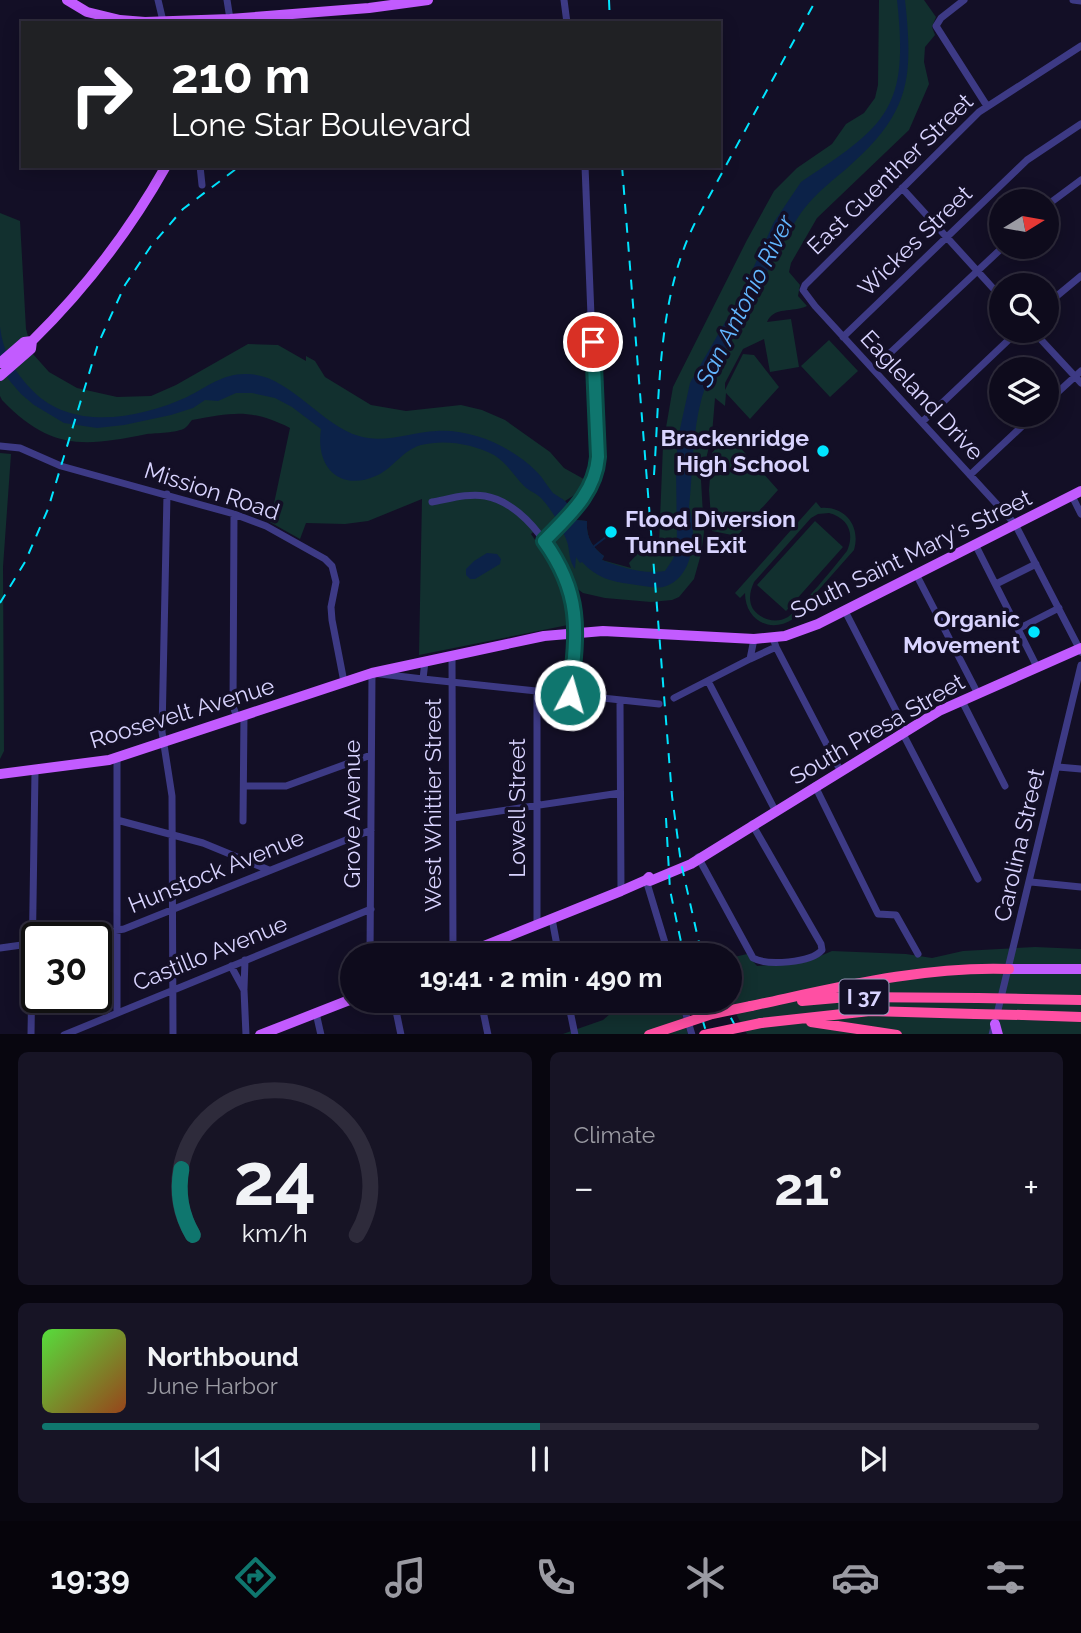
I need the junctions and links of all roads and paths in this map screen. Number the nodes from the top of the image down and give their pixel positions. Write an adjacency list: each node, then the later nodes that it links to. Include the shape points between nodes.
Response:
1 (66, 0): 10 (main road, via 87,12 120,20)
2 (158, 0): 10 (street)
3 (226, 0): 11 (street)
4 (428, 0): 9 (main road)
5 (564, 0): 12 (street)
6 (964, 0): 14 (street, via 936,26)
7 (1073, 0): 8 (street)
8 (1081, 1)
9 (369, 4): 11 (main road)
10 (163, 21)
11 (230, 21)
12 (568, 21)
13 (1081, 46): 14 (street, East Guenther Street)
14 (987, 106): 21 (street, East Guenther Street)
15 (1081, 124): 23 (street, Wickes Street, via 1027,160)
16 (165, 168): 33 (main road, via 96,271 32,341 24,342)
17 (201, 168): 20 (street)
18 (585, 168): 50 (street, via 598,457 594,481)
19 (1081, 180): 22 (street)
20 (202, 186)
21 (902, 188): 23 (street); 28 (street, East Guenther Street)
22 (1059, 196)
23 (947, 238): 25 (street); 30 (street, Wickes Street)
24 (990, 259): 25 (street)
25 (977, 271): 27 (street); 35 (street)
26 (1081, 276): 29 (street)
27 (989, 284)
28 (803, 290): 30 (street, Eagleland Drive)
29 (1059, 294)
30 (843, 337): 35 (street, Eagleland Drive)
31 (1005, 343): 40 (street)
32 (1046, 343): 36 (street)
33 (22, 351): 34 (main road); 37 (main road)
34 (0, 363)
35 (873, 369): 40 (street, Eagleland Drive)
36 (1078, 374): 38 (street); 39 (street)
37 (0, 376)
38 (1081, 383)
39 (1059, 391)
40 (922, 422): 43 (street, Eagleland Drive)
41 (1021, 427): 43 (street)
42 (0, 446): 45 (street, Mission Road)
43 (970, 475): 49 (street, Eagleland Drive)
44 (1077, 493): 48 (street); 49 (main road, South Saint Mary's Street)
45 (167, 494): 47 (street, Mission Road); 81 (street)
46 (432, 502): 50 (street, via 490,497 514,509)
47 (234, 514): 71 (street, Mission Road, via 279,533 332,566 336,582 332,620); 79 (street, via 233,705)
48 (1081, 514)
49 (1015, 524): 51 (main road, South Saint Mary's Street); 52 (street, Eagleland Drive)
50 (544, 541): 58 (street, via 568,584)
51 (975, 544): 53 (main road, South Saint Mary's Street); 54 (street)
52 (1036, 564): 54 (street); 55 (street, Eagleland Drive)
53 (916, 574): 56 (main road, South Saint Mary's Street); 73 (street)
54 (996, 584): 57 (street)
55 (1059, 608): 57 (street); 61 (street, Eagleland Drive)
56 (845, 611): 60 (main road, South Saint Mary's Street); 80 (street)
57 (1018, 629): 66 (street)
58 (576, 632): 59 (main road, South Saint Mary's Street); 62 (main road, Roosevelt Avenue); 74 (street)
59 (754, 639): 60 (main road, South Saint Mary's Street); 63 (street)
60 (775, 643): 63 (street, South Saint Mary's Street); 86 (street)
61 (1081, 650): 66 (main road, South Presa Street)
62 (452, 655): 64 (main road, Roosevelt Avenue); 69 (street, West Whittier Street)
63 (750, 659): 70 (street, South Saint Mary's Street)
64 (425, 661): 67 (main road, Roosevelt Avenue); 68 (street)
65 (1081, 665): 84 (street, Carolina Street)
66 (1037, 667): 73 (main road, South Presa Street)
67 (372, 673): 68 (street, Roosevelt Avenue); 71 (main road, Roosevelt Avenue); 82 (street, Grove Avenue)
68 (423, 679): 69 (street, Roosevelt Avenue)
69 (453, 681): 72 (street, Roosevelt Avenue); 95 (street, West Whittier Street)
70 (708, 681): 75 (street, South Saint Mary's Street); 94 (street)
71 (344, 682): 79 (main road, Roosevelt Avenue)
72 (537, 691): 74 (street, Roosevelt Avenue); 93 (street, Lowell Street)
73 (978, 694): 77 (main road, South Presa Street)
74 (570, 695): 76 (street, Roosevelt Avenue)
75 (674, 698)
76 (620, 701): 78 (street, Roosevelt Avenue); 92 (street)
77 (962, 701): 80 (main road, South Presa Street); 91 (street)
78 (659, 704)
79 (241, 716): 81 (main road, Roosevelt Avenue); 89 (street)
80 (904, 731): 86 (main road, South Presa Street); 103 (street)
81 (163, 743): 83 (main road, Roosevelt Avenue); 100 (street)
82 (371, 755): 89 (street, via 286,786); 99 (street, Grove Avenue)
83 (117, 758): 87 (main road, Roosevelt Avenue); 96 (street)
84 (1058, 767): 85 (street); 105 (street, Carolina Street)
85 (1081, 769)
86 (840, 770): 90 (main road, South Presa Street)
87 (35, 771): 88 (main road, Roosevelt Avenue); 111 (street)
88 (0, 775)
89 (244, 786): 97 (street)
90 (815, 786): 94 (main road, South Presa Street); 122 (street, via 878,914 897,915)
91 (1005, 786)
92 (620, 793): 93 (street); 107 (street)
93 (537, 805): 95 (street); 112 (street, Lowell Street)
94 (775, 810): 98 (main road, South Presa Street)
95 (453, 818): 116 (street, West Whittier Street)
96 (117, 820): 100 (street); 113 (street)
97 (243, 821)
98 (752, 824): 101 (main road, South Presa Street); 101 (street, via 821,944 820,954 793,961 753,958)
99 (371, 830): 102 (street, Hunstock Avenue); 109 (street, Grove Avenue)
100 (173, 835): 102 (street); 108 (street)
101 (698, 857): 104 (main road, South Presa Street, via 682,868)
102 (270, 871): 108 (street, Hunstock Avenue)
103 (978, 879)
104 (646, 880): 107 (main road, South Presa Street); 119 (street)
105 (1031, 882): 106 (street); 125 (street, Carolina Street)
106 (1081, 887)
107 (621, 891): 110 (main road, South Presa Street)
108 (173, 909): 113 (street, Hunstock Avenue); 127 (street)
109 (371, 909): 115 (street, Grove Avenue); 123 (street, Castillo Avenue)
110 (552, 919): 112 (main road, South Presa Street); 118 (street)
111 (34, 922)
112 (537, 925): 117 (main road, South Presa Street)
113 (117, 931): 114 (street, Hunstock Avenue); 132 (street)
114 (112, 932)
115 (370, 943)
116 (453, 943)
117 (495, 943)
118 (557, 943)
119 (665, 943)
120 (21, 945): 121 (street)
121 (0, 948)
122 (918, 954)
123 (245, 960): 124 (street, Castillo Avenue); 128 (street)
124 (231, 965): 127 (street, Castillo Avenue); 128 (street)
125 (1009, 969): 126 (main road); 131 (highway, via 925,971); 141 (street, Carolina Street)
126 (1080, 970)
127 (173, 988): 132 (street, Castillo Avenue); 144 (street)
128 (244, 990): 145 (street)
129 (1077, 1000): 131 (highway, I 37, bridge, via 848,997)
130 (340, 1004): 134 (main road)
131 (751, 1006): 151 (highway, I 37, bridge)
132 (117, 1012): 143 (street, Castillo Avenue)
133 (32, 1013): 142 (street)
134 (316, 1013): 146 (main road); 147 (street)
135 (397, 1013): 148 (street)
136 (484, 1013): 149 (street)
137 (571, 1013): 150 (street)
138 (686, 1013): 152 (street)
139 (1077, 1016): 140 (highway, I 37, bridge, via 870,1012)
140 (791, 1020): 153 (highway, I 37, bridge); 154 (highway)
141 (995, 1031)
142 (31, 1034)
143 (64, 1034)
144 (173, 1034)
145 (246, 1034)
146 (260, 1034)
147 (321, 1034)
148 (401, 1034)
149 (488, 1034)
150 (575, 1034)
151 (649, 1034)
152 (692, 1034)
153 (704, 1034)
154 (897, 1034)

